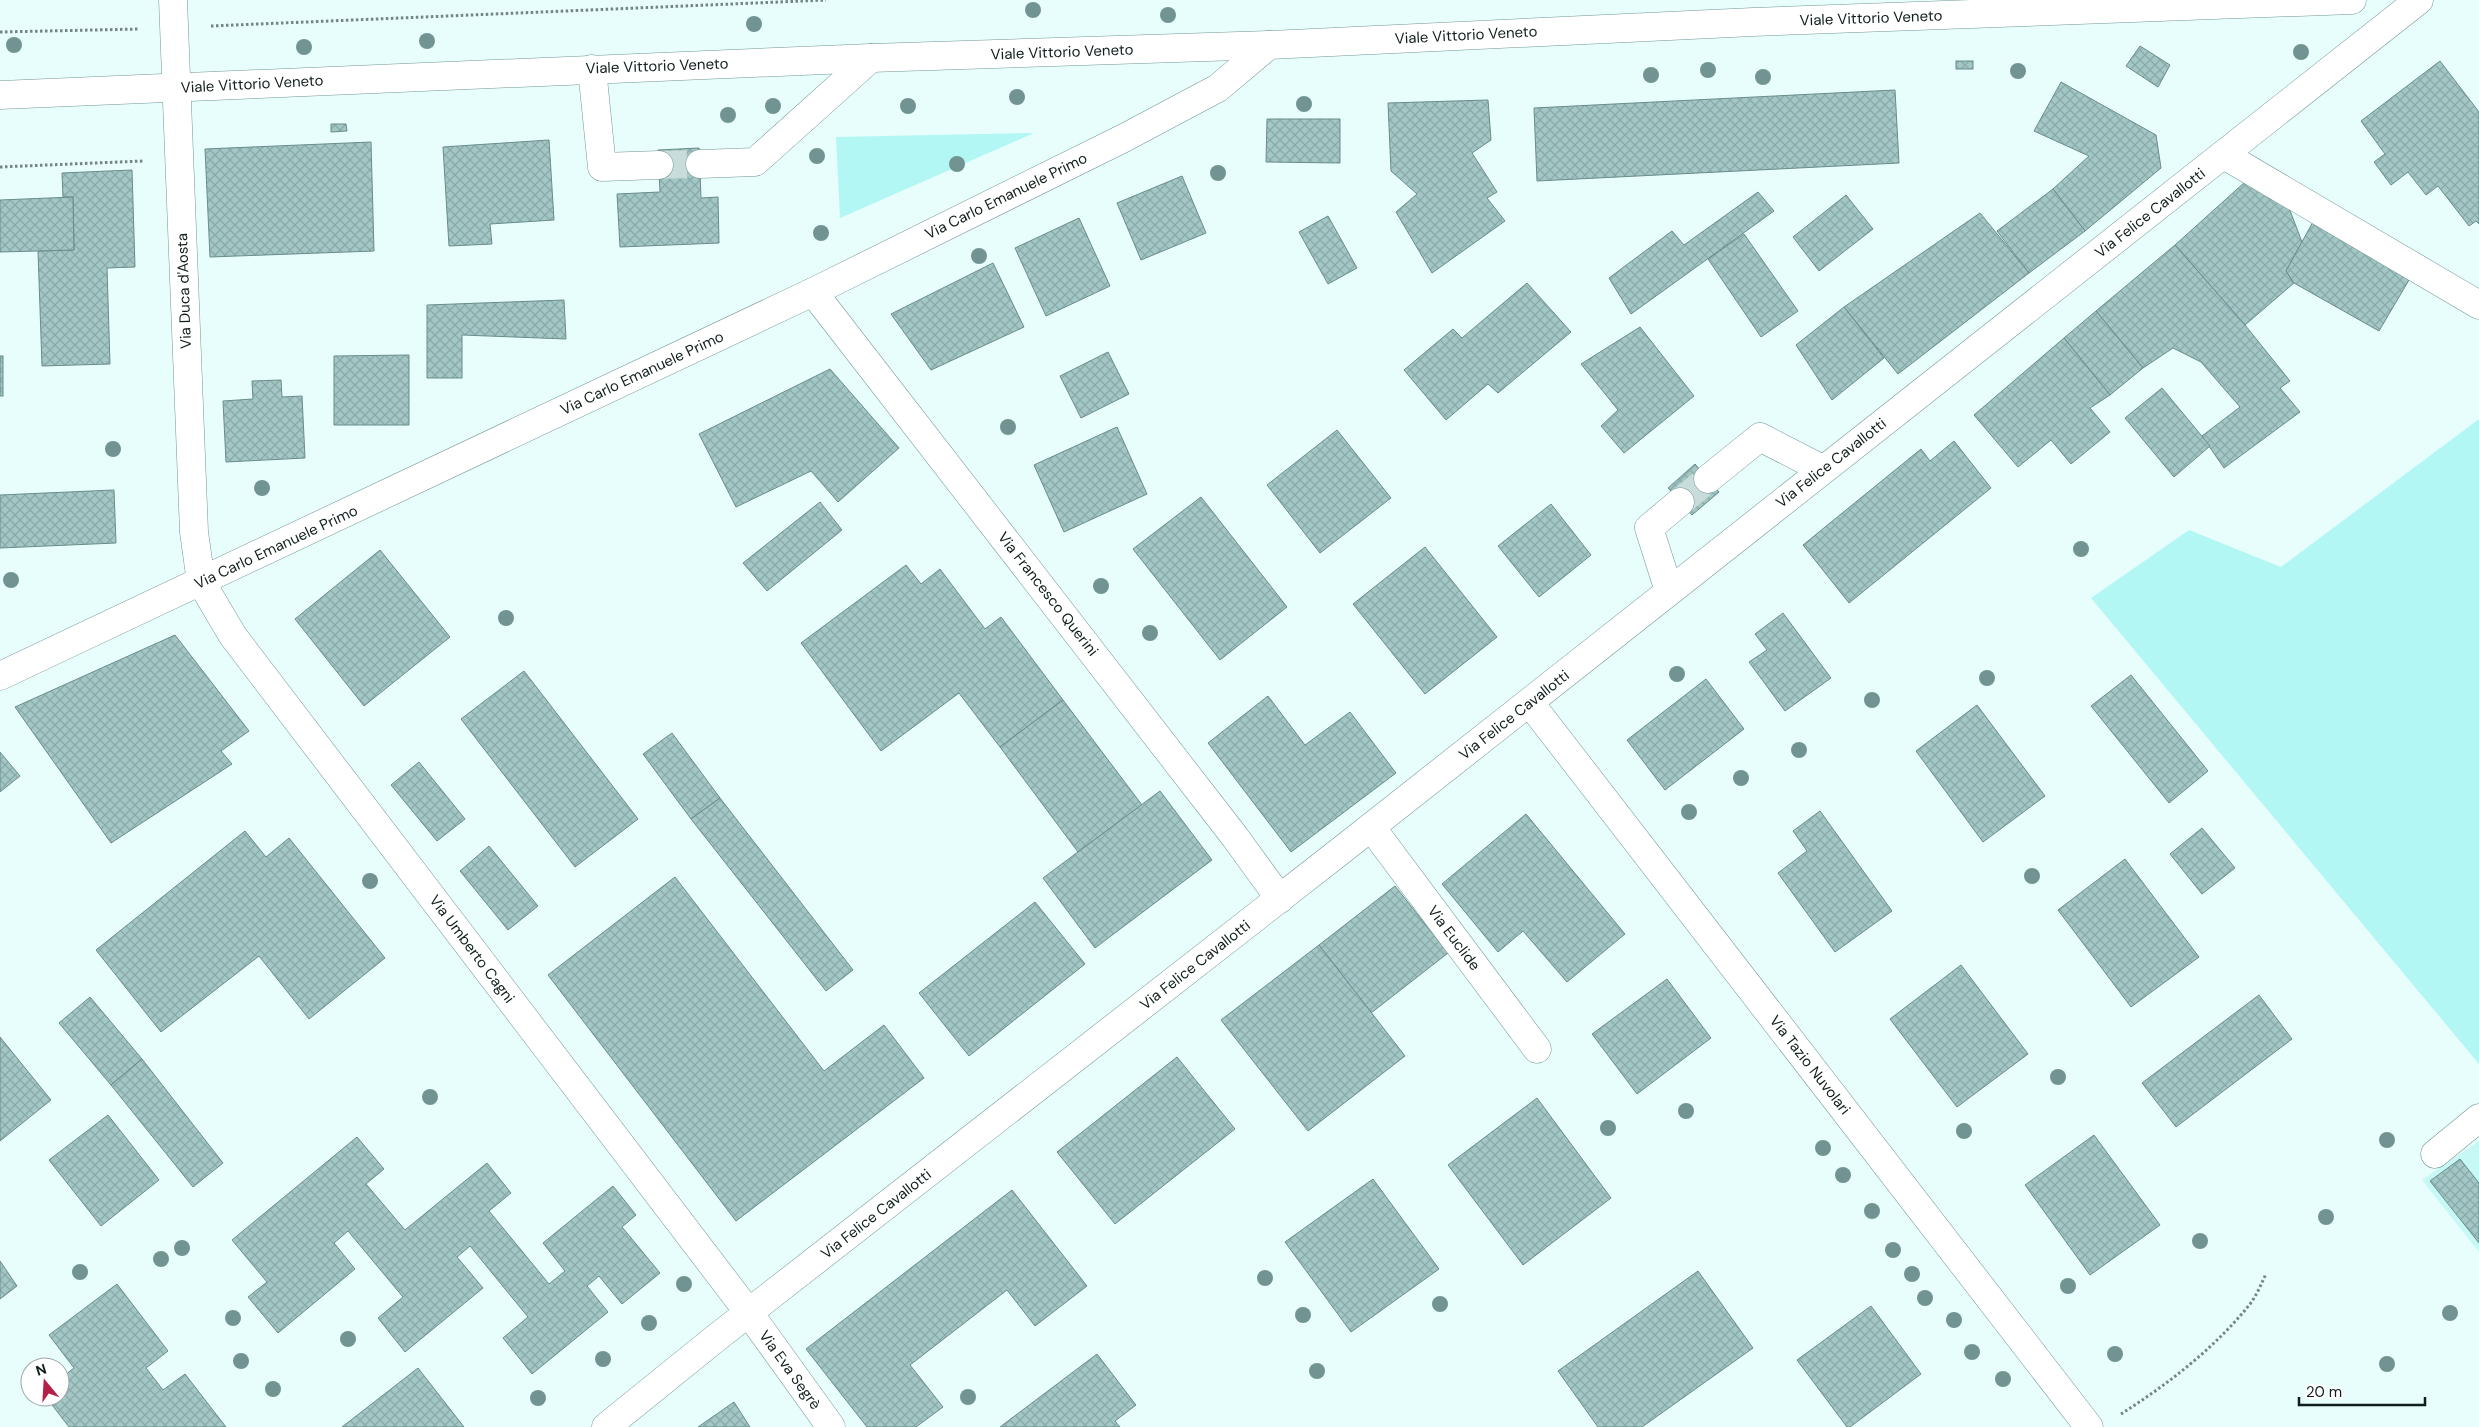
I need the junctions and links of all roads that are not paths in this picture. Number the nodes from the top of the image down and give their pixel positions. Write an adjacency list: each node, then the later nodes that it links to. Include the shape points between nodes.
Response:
1 (173, 0): 9 (street, Via Duca d'Aosta)
2 (2352, 0): 4 (street, Viale Vittorio Veneto)
3 (2419, 0): 11 (street, Via Felice Cavallotti)
4 (2260, 2): 5 (street, Viale Vittorio Veneto, via 2124,9)
5 (1752, 11): 6 (street, Viale Vittorio Veneto)
6 (1269, 45): 7 (street, Viale Vittorio Veneto); 14 (street, Via Carlo Emanuele Primo, via 1218,88)
7 (872, 58): 8 (street, Viale Vittorio Veneto); 12 (street, via 755,162)
8 (592, 69): 9 (street, Viale Vittorio Veneto); 13 (street, via 602,167)
9 (176, 88): 10 (street, Viale Vittorio Veneto); 19 (street, Via Duca d'Aosta, via 194,532)
10 (0, 95)
11 (2224, 155): 15 (street); 16 (street, Via Felice Cavallotti)
12 (700, 164)
13 (659, 165)
14 (814, 292): 19 (street, Via Carlo Emanuele Primo); 24 (street, Via Francesco Querini)
15 (2479, 305)
16 (1822, 469): 17 (street, via 1760,436); 20 (street, Via Felice Cavallotti)
17 (1708, 479)
18 (1680, 502): 20 (street, via 1649,528)
19 (201, 582): 21 (street, Via Carlo Emanuele Primo); 28 (street, Via Umberto Cagni, via 233,636)
20 (1669, 591): 22 (street, Via Felice Cavallotti)
21 (0, 676)
22 (1530, 703): 23 (street, Via Felice Cavallotti); 29 (street, Via Tazio Nuvolari)
23 (1371, 827): 24 (street, Via Felice Cavallotti); 25 (street, Via Euclide)
24 (1280, 899): 28 (street, Via Felice Cavallotti)
25 (1537, 1049)
26 (2479, 1118): 27 (street)
27 (2435, 1154)
28 (749, 1313): 30 (street, Via Felice Cavallotti); 31 (street, Via Eva Segrè)
29 (2102, 1422)
30 (606, 1427)
31 (831, 1427)

